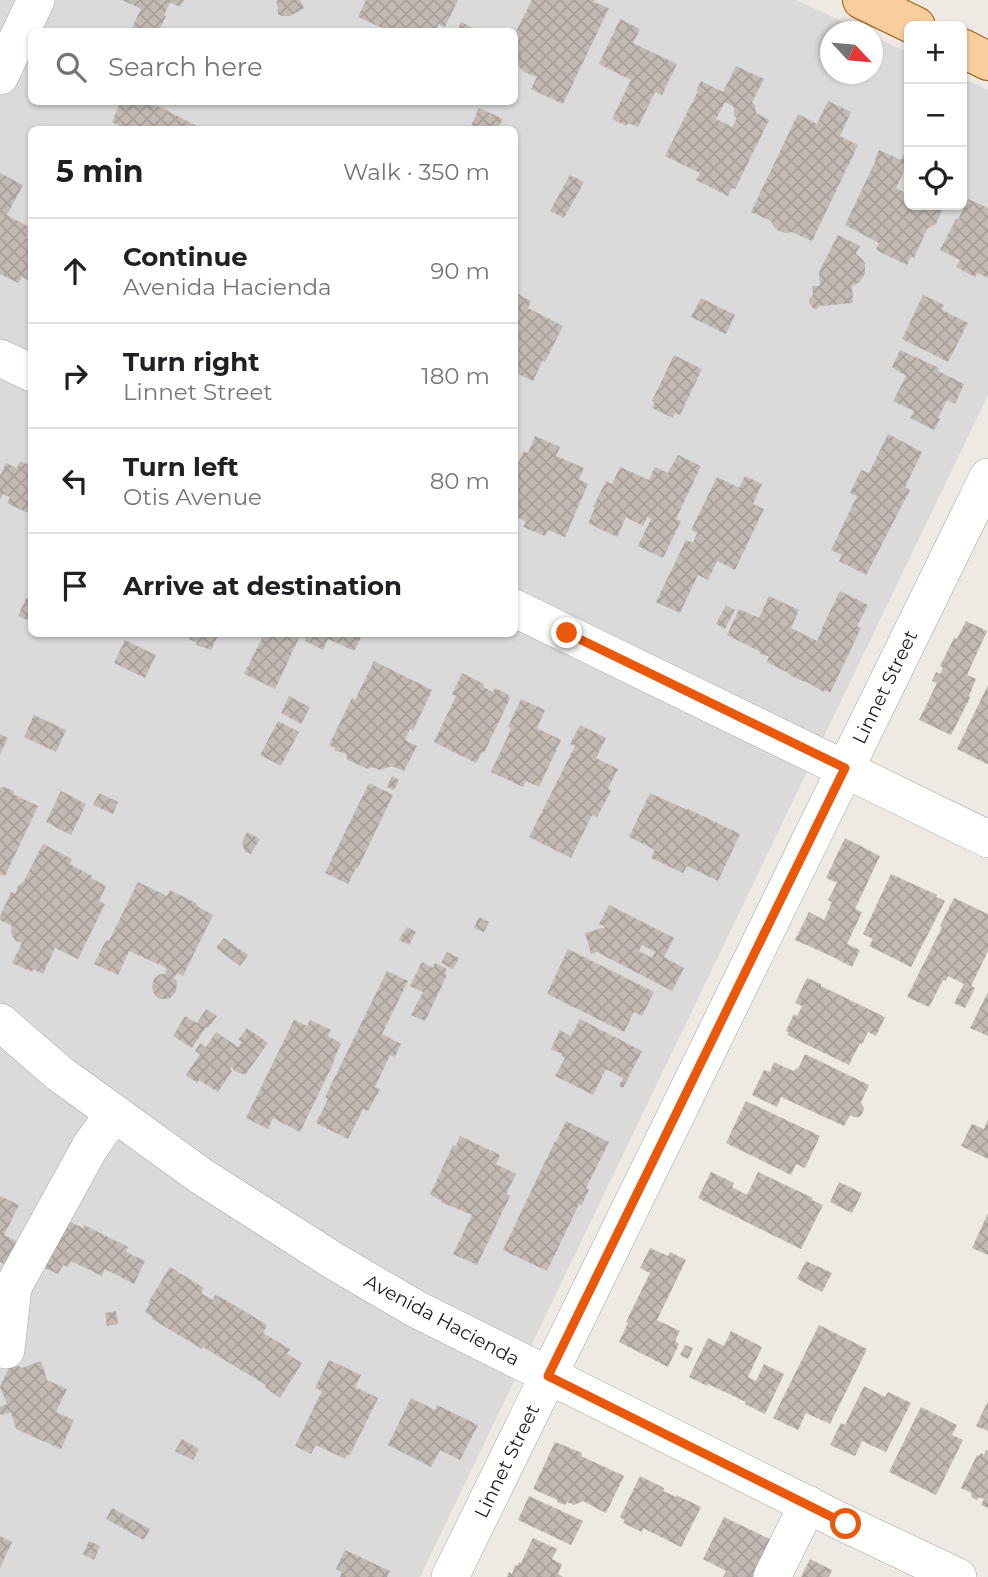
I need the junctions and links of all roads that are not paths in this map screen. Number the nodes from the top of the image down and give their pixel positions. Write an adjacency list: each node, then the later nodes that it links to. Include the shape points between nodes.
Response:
1 (37, 0): 6 (street)
2 (862, 0): 3 (main road)
3 (906, 21)
4 (967, 50): 5 (main road)
5 (988, 61)
6 (0, 76)
7 (0, 358): 8 (street)
8 (28, 371)
9 (988, 477): 11 (street, Linnet Street)
10 (518, 610): 11 (street)
11 (845, 768): 12 (street); 16 (street, Linnet Street)
12 (988, 839)
13 (0, 1021): 14 (street, Avenida Hacienda, via 60,1074)
14 (114, 1113): 15 (street, via 90,1147 13,1287); 16 (street, Avenida Hacienda, via 201,1176 334,1261)
15 (6, 1350)
16 (548, 1376): 17 (street, Avenida Hacienda); 18 (street, Linnet Street)
17 (808, 1504): 19 (street); 20 (street, Avenida Hacienda)
18 (450, 1577)
19 (772, 1577)
20 (958, 1577)

